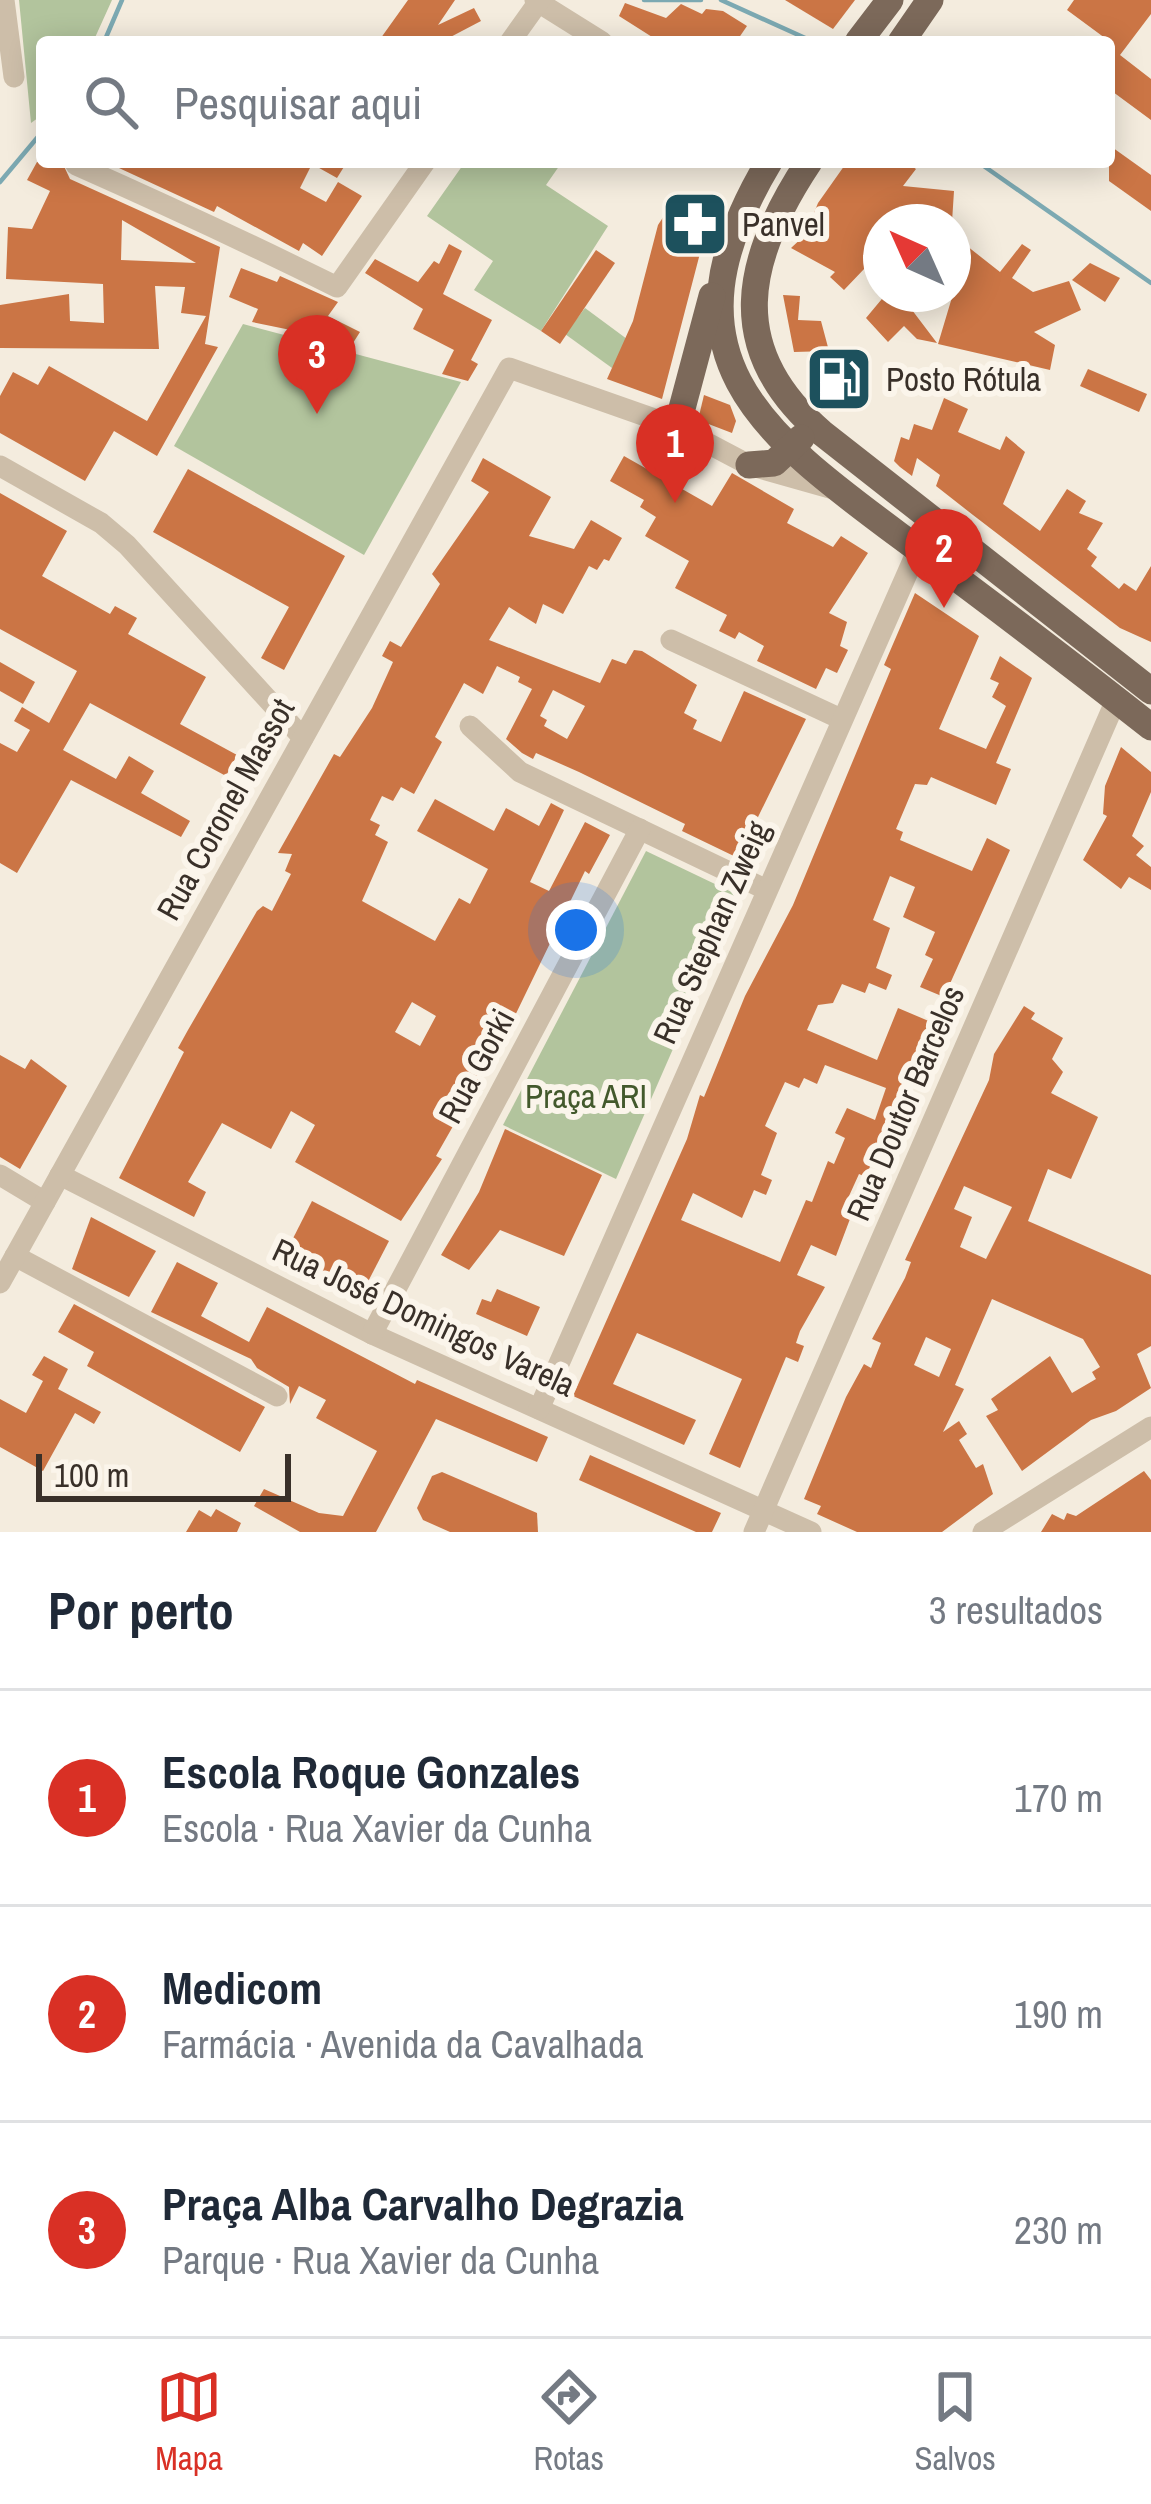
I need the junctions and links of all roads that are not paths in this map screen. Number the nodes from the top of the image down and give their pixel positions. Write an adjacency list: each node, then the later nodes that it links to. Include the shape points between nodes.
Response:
1 (4, 0): 9 (street)
2 (890, 0): 7 (main road)
3 (930, 0): 8 (main road)
4 (538, 1): 5 (street); 6 (street)
5 (514, 36)
6 (593, 36)
7 (863, 36)
8 (905, 36)
9 (14, 77)
10 (84, 168): 11 (street, via 338,286)
11 (421, 168)
12 (765, 168): 16 (main road)
13 (782, 168): 15 (main road)
14 (806, 168): 15 (main road)
15 (759, 250): 17 (main road, via 758,332 780,387)
16 (722, 257): 18 (main road); 19 (main road, via 729,364)
17 (812, 425): 19 (main road); 25 (main road)
18 (677, 427): 20 (street); 31 (street, Rua Coronel Massot, via 509,368)
19 (790, 452): 20 (main road); 22 (main road)
20 (749, 465): 22 (street)
21 (0, 466): 31 (street, via 128,545)
22 (833, 490): 23 (main road)
23 (918, 549): 26 (main road); 28 (street, Rua Stephan Zweig)
24 (671, 640): 28 (street)
25 (1151, 691)
26 (1116, 700): 27 (main road, via 1132,694); 30 (main road); 43 (street, Rua Doutor Barcelos)
27 (1151, 704)
28 (841, 719): 33 (street, Rua Stephan Zweig)
29 (470, 726): 32 (street, via 520,772)
30 (1151, 727)
31 (303, 738): 35 (street, Rua Coronel Massot)
32 (640, 829): 33 (street); 39 (street, Rua Gorki)
33 (765, 889): 41 (street, Rua Stephan Zweig)
34 (0, 1175): 36 (street)
35 (60, 1175): 36 (street, Rua Coronel Massot); 39 (street, Rua José Domingos Varela)
36 (45, 1202): 37 (street, Rua Coronel Massot)
37 (15, 1256): 38 (street, Rua Coronel Massot); 40 (street)
38 (0, 1283)
39 (372, 1334): 41 (street, Rua José Domingos Varela)
40 (277, 1396)
41 (539, 1408): 43 (street, Rua José Domingos Varela)
42 (1151, 1426): 46 (street)
43 (764, 1510): 44 (street, Rua Doutor Barcelos); 45 (street, Rua José Domingos Varela)
44 (754, 1532)
45 (811, 1532)
46 (983, 1532)

